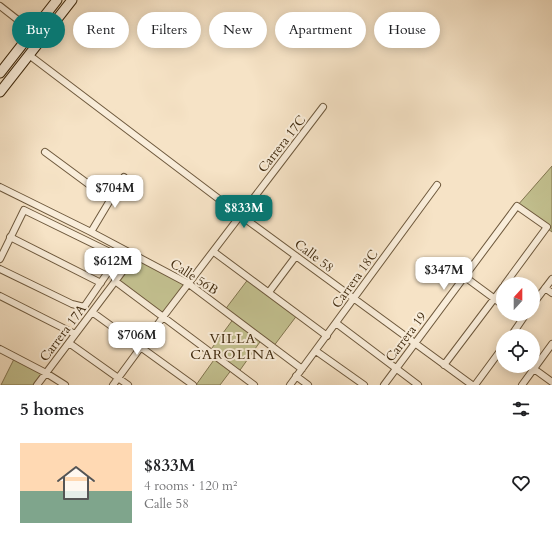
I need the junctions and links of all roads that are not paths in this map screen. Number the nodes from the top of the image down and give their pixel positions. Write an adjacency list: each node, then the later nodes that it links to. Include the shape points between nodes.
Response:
1 (56, 0): 4 (main road)
2 (72, 0): 7 (main road)
3 (0, 6): 5 (street)
4 (47, 12)
5 (12, 15)
6 (19, 48): 8 (main road)
7 (29, 56): 9 (main road); 16 (street, Calle 58)
8 (1, 71)
9 (0, 92)
10 (323, 107): 16 (street, Carrera 17C)
11 (45, 152): 15 (street)
12 (124, 177): 15 (street)
13 (437, 185): 36 (street, Carrera 18C)
14 (0, 187): 17 (street, Calle 56B)
15 (110, 200): 17 (street)
16 (240, 215): 19 (street, Carrera 17C); 21 (street, Calle 58)
17 (91, 232): 20 (street, Calle 56B)
18 (10, 237): 22 (street); 28 (street); 28 (street, via 24,210 114,254 117,259)
19 (214, 252): 29 (street, Carrera 17C); 31 (street)
20 (135, 255): 27 (street, Carrera 17A); 29 (street, Calle 56B)
21 (296, 256): 31 (street); 36 (street, Calle 58)
22 (0, 259)
23 (0, 269): 28 (street, via 72,304 84,307)
24 (465, 277): 25 (street, Carrera 19, via 517,206 547,228); 35 (street); 43 (street, Carrera 19)
25 (510, 277)
26 (552, 279): 30 (street)
27 (115, 281): 37 (street, Carrera 17A); 38 (street)
28 (102, 283)
29 (189, 284): 38 (street, Carrera 17C); 51 (street, Calle 56B)
30 (545, 288): 32 (street); 33 (street)
31 (269, 292): 41 (street)
32 (552, 293)
33 (540, 295)
34 (0, 296): 40 (street)
35 (495, 298): 50 (street)
36 (354, 299): 39 (street, Carrera 18C); 43 (street, Calle 58)
37 (92, 312): 40 (street, Carrera 17A); 45 (street)
38 (163, 317): 45 (street, Carrera 17C); 64 (street)
39 (336, 323): 41 (street, Carrera 18C); 52 (street)
40 (75, 334): 42 (street, Carrera 17A)
41 (327, 336): 47 (street, Carrera 18C)
42 (69, 343): 53 (street, Carrera 17A); 57 (street)
43 (415, 344): 50 (street, Calle 58); 52 (street, Carrera 19)
44 (552, 344): 49 (street)
45 (140, 347): 57 (street, Carrera 17C); 63 (street)
46 (0, 349): 53 (street)
47 (316, 351): 51 (street, Carrera 18C); 67 (street)
48 (496, 356): 70 (street)
49 (540, 358)
50 (444, 365): 70 (street, Calle 58)
51 (302, 369): 56 (street, Carrera 18C)
52 (396, 369): 68 (street, Carrera 19); 69 (street)
53 (46, 373): 59 (street, Carrera 17A); 60 (street)
54 (529, 373): 71 (street)
55 (539, 373): 58 (street)
56 (296, 376): 65 (street, Carrera 18C); 66 (street)
57 (118, 378): 61 (street, Carrera 17C); 62 (street)
58 (552, 382)
59 (37, 385)
60 (65, 385)
61 (113, 385)
62 (128, 385)
63 (193, 385)
64 (254, 385)
65 (290, 385)
66 (308, 385)
67 (364, 385)
68 (384, 385)
69 (418, 385)
70 (473, 385)
71 (522, 385)

